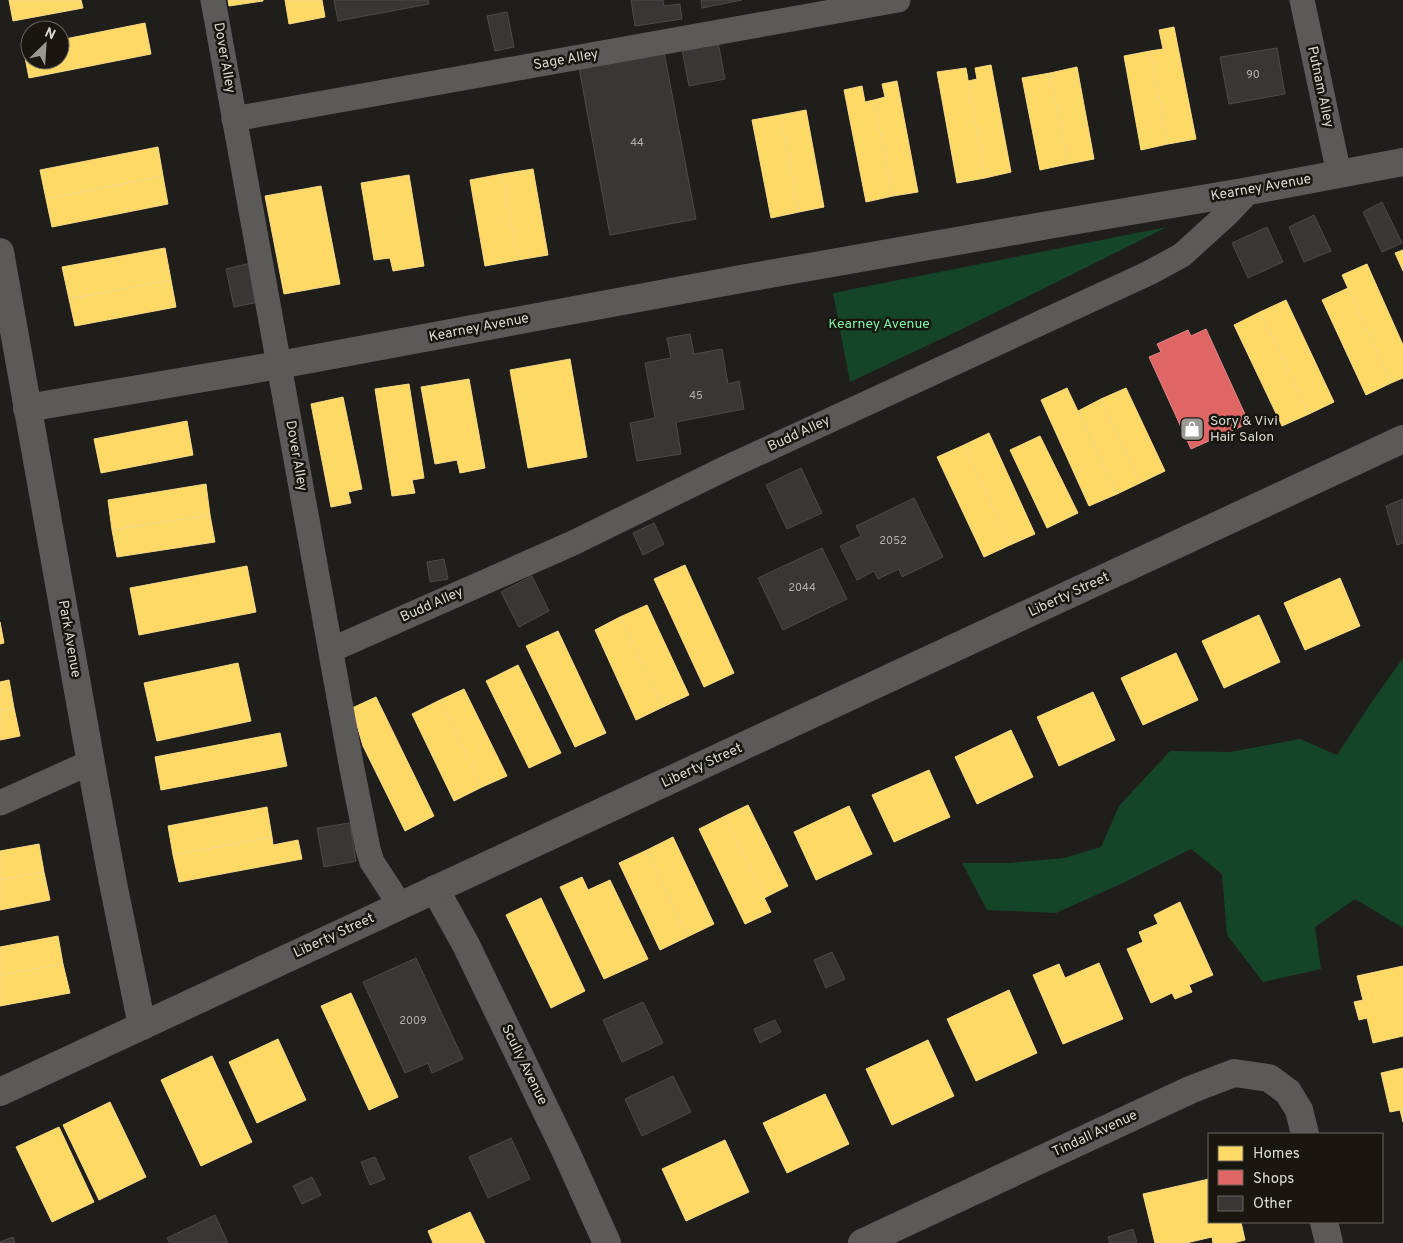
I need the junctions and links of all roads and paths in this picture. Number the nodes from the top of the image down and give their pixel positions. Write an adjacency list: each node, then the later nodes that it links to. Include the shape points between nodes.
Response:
1 (213, 0): 4 (lane, Dover Alley)
2 (898, 0): 4 (lane, Sage Alley)
3 (1302, 0): 6 (lane, Putnam Alley)
4 (234, 119): 9 (lane, Dover Alley)
5 (1403, 162): 6 (street, Kearney Avenue)
6 (1339, 174): 7 (street, Kearney Avenue)
7 (1249, 191): 9 (street, Kearney Avenue, via 741,279); 12 (lane, Budd Alley, via 1182,255 1149,272 726,468 573,543)
8 (0, 252): 10 (street, Park Avenue)
9 (279, 365): 10 (street, Kearney Avenue); 12 (lane, Dover Alley)
10 (27, 408): 13 (street, Park Avenue)
11 (1403, 439): 15 (street, Liberty Street)
12 (331, 650): 16 (lane, Dover Alley, via 368,849 372,862)
13 (91, 762): 14 (lane); 17 (street, Park Avenue)
14 (0, 803)
15 (435, 889): 16 (street, Liberty Street); 21 (street, Scully Avenue, via 466,945)
16 (400, 905): 17 (street, Liberty Street)
17 (142, 1026): 18 (street, Liberty Street)
18 (0, 1092)
19 (1305, 1133): 22 (street, Tindall Avenue, via 1299,1110 1288,1092 1269,1078 1234,1074 1190,1090)
20 (1324, 1223): 23 (street)
21 (607, 1243)
22 (862, 1243)
23 (1329, 1243)

